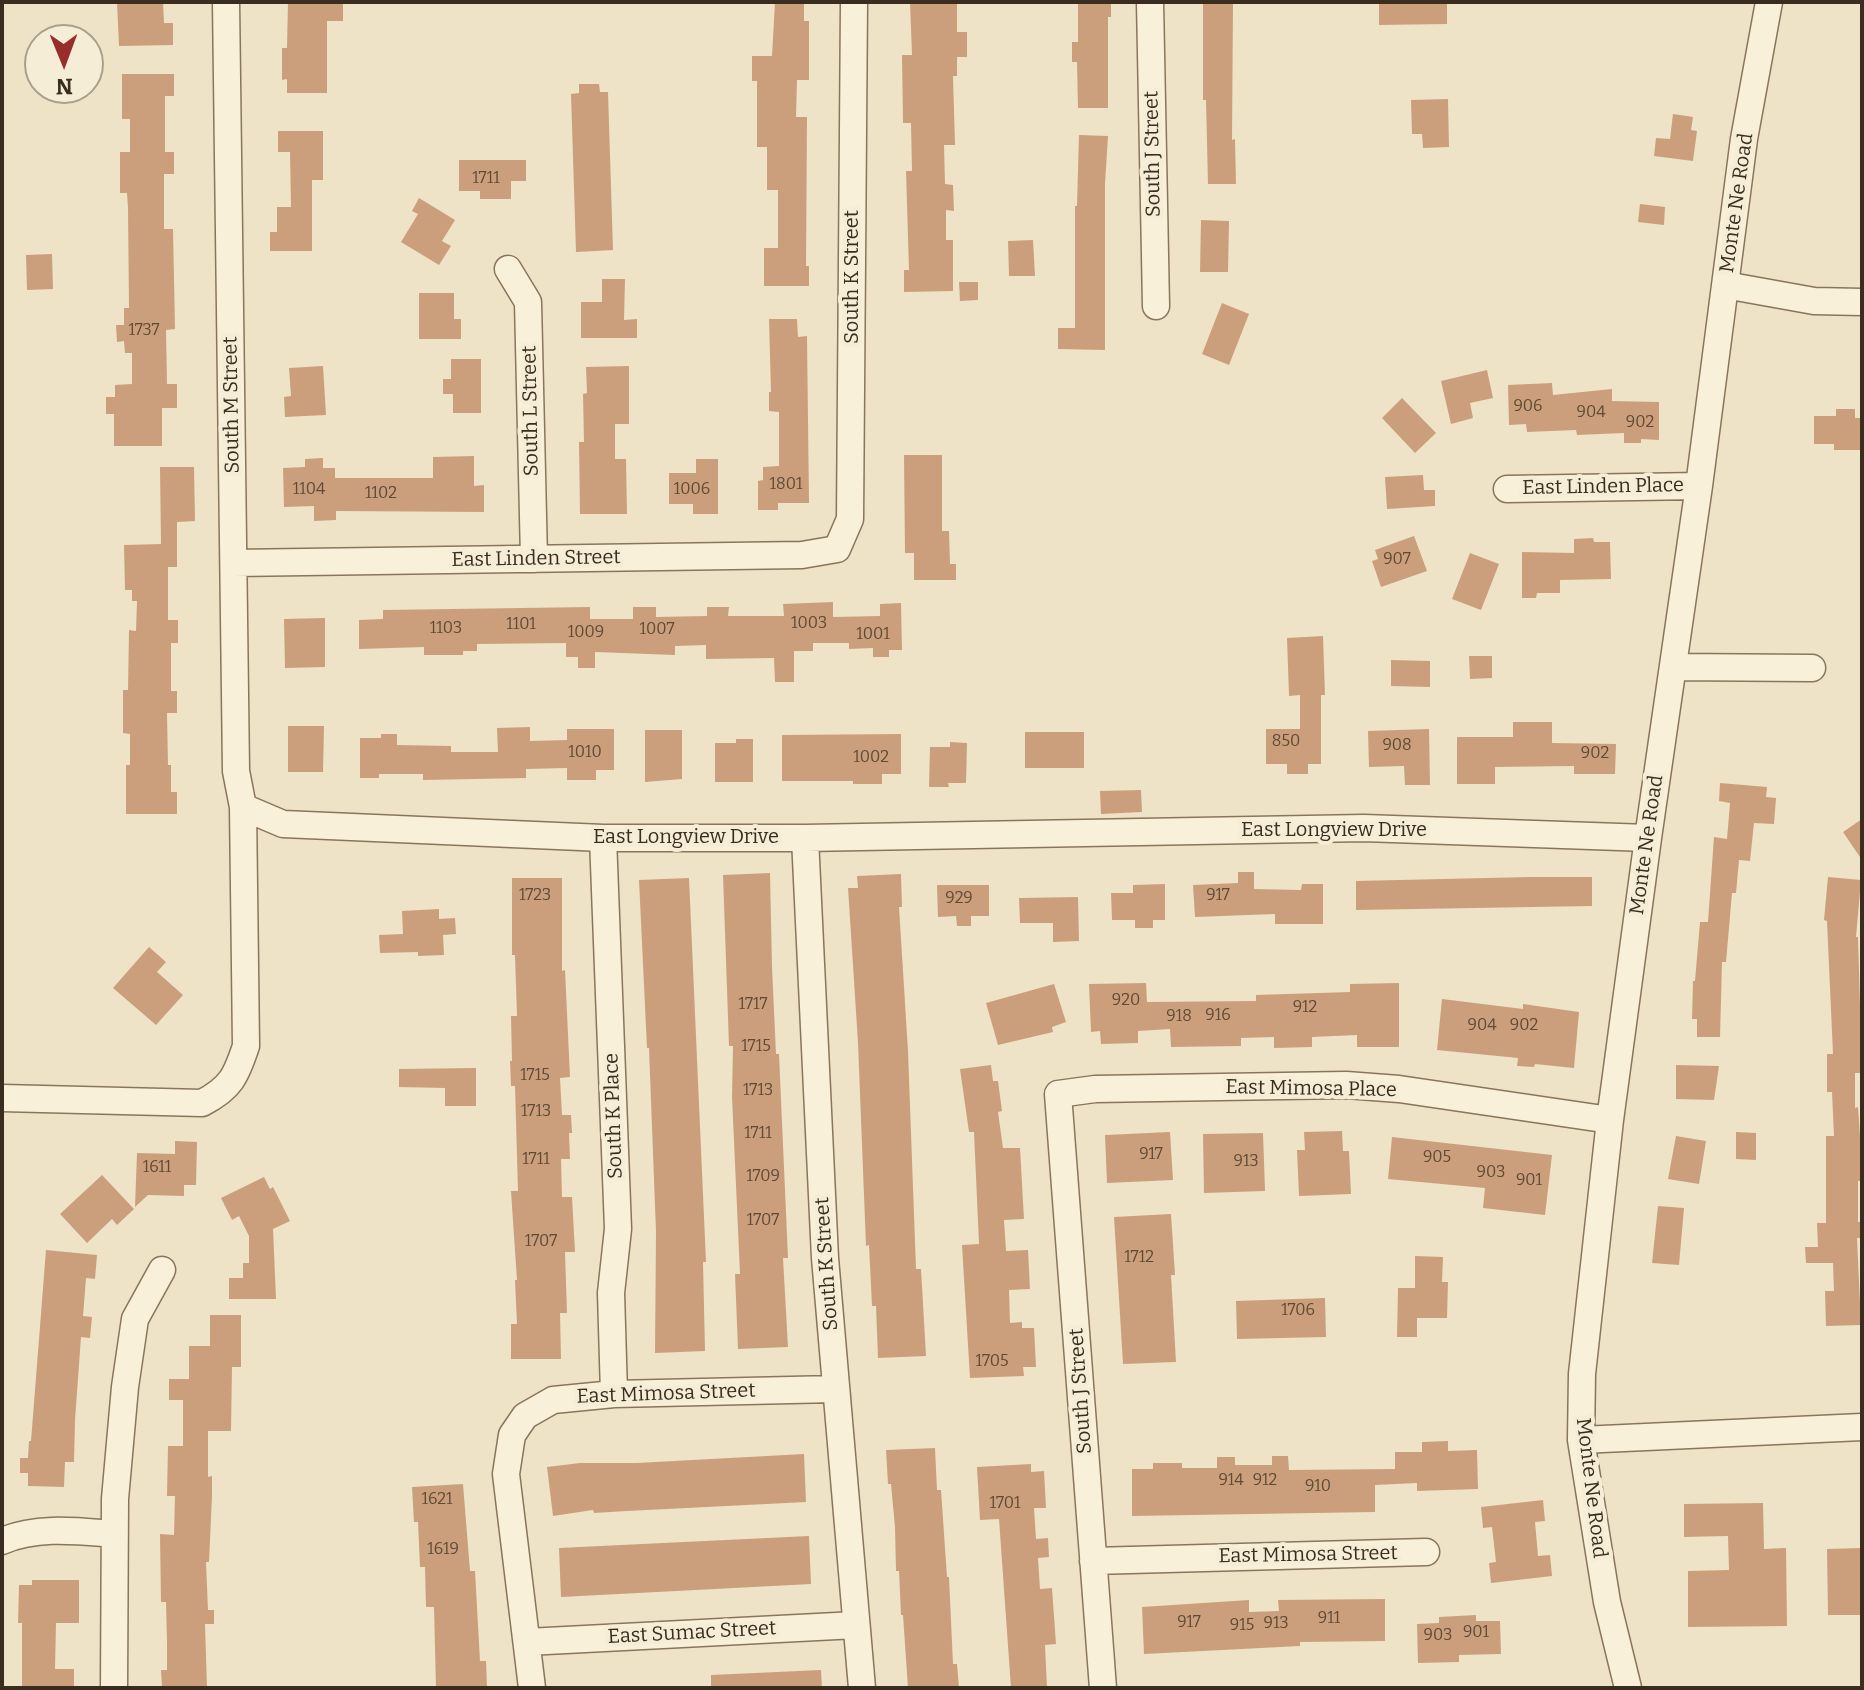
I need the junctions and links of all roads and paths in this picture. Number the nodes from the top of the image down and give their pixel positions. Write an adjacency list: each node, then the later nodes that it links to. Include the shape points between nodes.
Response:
1 (226, 2): 15 (street, South M Street)
2 (854, 2): 13 (street, South K Street, via 850,519)
3 (1150, 2): 10 (street, South J Street)
4 (1761, 2): 6 (street)
5 (1770, 2): 6 (street, Monte Ne Road)
6 (1762, 38): 8 (street, Monte Ne Road)
7 (508, 269): 14 (street, South L Street, via 528,302)
8 (1725, 285): 9 (street, via 1814,301); 11 (street, Monte Ne Road)
9 (1862, 302)
10 (1156, 306)
11 (1699, 486): 12 (street, East Linden Place); 16 (street, Monte Ne Road)
12 (1507, 489)
13 (837, 549): 14 (street, East Linden Street, via 802,555)
14 (534, 559): 15 (street, East Linden Street)
15 (234, 563): 18 (street, South M Street, via 236,771)
16 (1673, 667): 17 (street); 21 (street, Monte Ne Road)
17 (1812, 668)
18 (243, 807): 19 (street, East Longview Drive, via 283,824); 23 (street, via 246,1046 237,1075 221,1093 202,1103)
19 (603, 838): 20 (street, East Longview Drive); 27 (street, South K Place, via 618,1229 611,1293)
20 (805, 838): 21 (street, East Longview Drive, via 1364,828); 26 (street, South K Street)
21 (1648, 838): 24 (street, Monte Ne Road)
22 (1058, 1094): 24 (street, East Mimosa Place, via 1346,1085); 33 (street, South J Street)
23 (2, 1098)
24 (1610, 1120): 29 (street, Monte Ne Road, via 1582,1374)
25 (162, 1270): 30 (street, via 135,1319)
26 (835, 1389): 27 (street, East Mimosa Street); 34 (street, South K Street)
27 (614, 1394): 35 (street, East Mimosa Street, via 553,1400 525,1416 512,1435 506,1474)
28 (1862, 1427): 29 (street)
29 (1581, 1440): 40 (street, Monte Ne Road, via 1607,1602)
30 (114, 1534): 31 (street, via 22,1533); 36 (street)
31 (2, 1541)
32 (1426, 1552): 33 (street, East Mimosa Street)
33 (1093, 1561): 39 (street, South J Street)
34 (856, 1625): 35 (street, East Sumac Street); 38 (street, South K Street)
35 (527, 1642): 37 (street)
36 (114, 1688)
37 (532, 1688)
38 (862, 1688)
39 (1103, 1688)
40 (1628, 1688)

